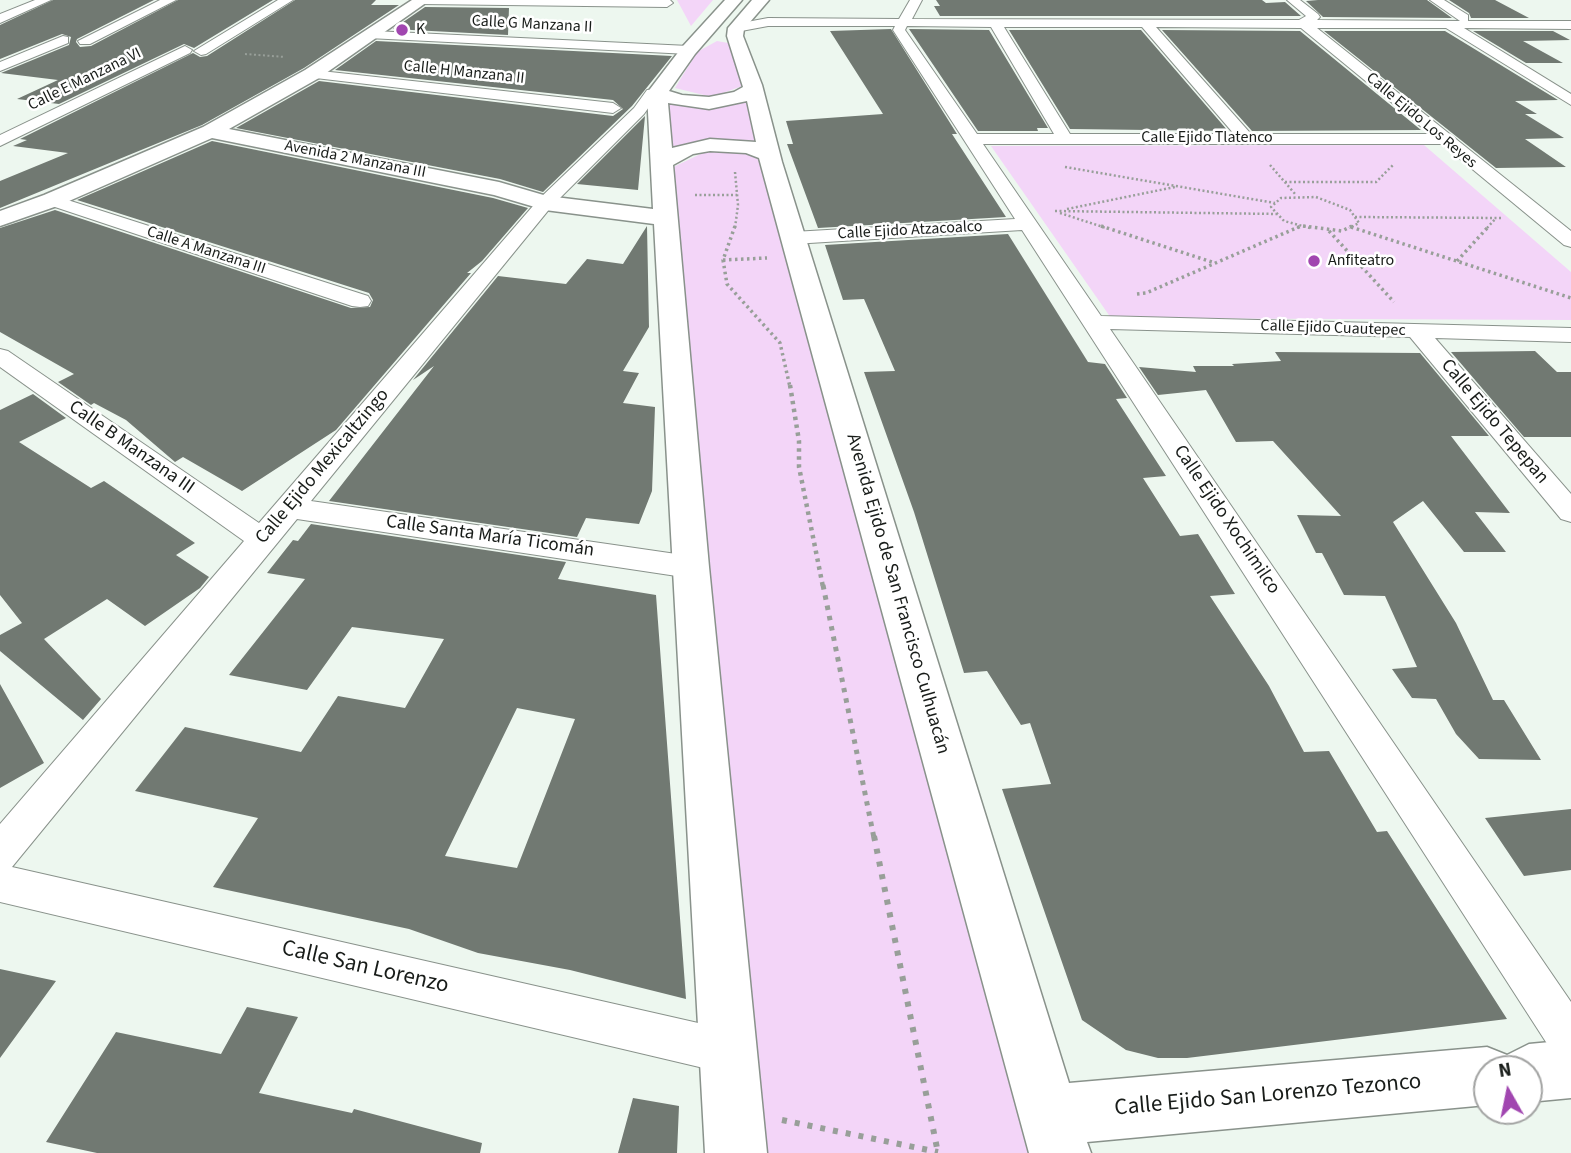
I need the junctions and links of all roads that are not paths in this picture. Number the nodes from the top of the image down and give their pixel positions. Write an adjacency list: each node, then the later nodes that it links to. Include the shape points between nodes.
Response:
1 (45, 0): 12 (street)
2 (170, 0): 23 (street)
3 (287, 0): 36 (street, Calle E Manzana VI)
4 (422, 0): 8 (street); 20 (street)
5 (1293, 0): 13 (street, Calle Ejido Los Reyes)
6 (1436, 0): 10 (street)
7 (759, 2): 9 (street, via 770,14); 14 (street)
8 (667, 3)
9 (907, 13): 13 (street); 14 (street); 15 (street); 33 (street, Calle Ejido Xochimilco, via 899,30)
10 (1464, 18): 11 (street); 13 (street)
11 (1571, 18)
12 (0, 19)
13 (1309, 20): 16 (street); 17 (street); 35 (street, Calle Ejido Los Reyes)
14 (735, 21): 24 (street); 27 (street, Avenida Ejido de San Francisco Culhuacán)
15 (995, 23): 16 (street); 34 (street)
16 (1146, 24): 32 (street)
17 (1449, 25): 18 (street); 29 (street)
18 (1553, 25): 19 (street); 21 (street)
19 (1571, 25)
20 (373, 35): 24 (street, Calle G Manzana II); 26 (street)
21 (1571, 35)
22 (63, 40): 25 (street)
23 (85, 41)
24 (689, 50): 28 (street)
25 (0, 67)
26 (312, 74): 30 (street, Calle H Manzana II); 31 (street)
27 (753, 85): 28 (street, via 740,97 709,103 679,101); 37 (street, Avenida Ejido de San Francisco Culhuacán)
28 (657, 93): 38 (street); 39 (street, Calle Ejido Mexicaltzingo)
29 (1571, 100)
30 (613, 108)
31 (210, 131): 39 (street, Avenida 2 Manzana III); 40 (street)
32 (1246, 138): 34 (street, Calle Ejido Tlatenco); 35 (street, Calle Ejido Tlatenco)
33 (972, 139): 34 (street, Calle Ejido Tlatenco); 44 (street, Calle Ejido Xochimilco)
34 (1065, 139)
35 (1442, 139): 42 (street, Calle Ejido Los Reyes)
36 (0, 141)
37 (769, 154): 38 (street, via 724,144 687,149); 46 (street, Avenida Ejido de San Francisco Culhuacán)
38 (664, 193): 39 (street, Avenida 2 Manzana III); 55 (street)
39 (551, 197): 52 (street, Calle Ejido Mexicaltzingo)
40 (52, 200): 43 (street); 47 (street, Calle A Manzana III)
41 (1571, 214): 42 (street)
42 (1539, 216): 45 (street, Calle Ejido Los Reyes)
43 (0, 219)
44 (1025, 219): 46 (street, Calle Ejido Atzacoalco); 48 (street, Calle Ejido Xochimilco)
45 (1571, 242)
46 (796, 247): 63 (street, Avenida Ejido de San Francisco Culhuacán)
47 (360, 302)
48 (1095, 322): 49 (street, Calle Ejido Cuautepec); 58 (street, Calle Ejido Xochimilco)
49 (1417, 331): 50 (street, Calle Ejido Cuautepec); 53 (street, Calle Ejido Tepepan)
50 (1571, 335)
51 (0, 356): 54 (street, Calle B Manzana III)
52 (290, 508): 54 (street, Calle Ejido Mexicaltzingo); 55 (street, Calle Santa María Ticomán)
53 (1571, 513)
54 (262, 539): 56 (street, Calle Ejido Mexicaltzingo)
55 (690, 567): 59 (street)
56 (0, 853)
57 (0, 883): 59 (street, Calle San Lorenzo)
58 (1571, 1040)
59 (729, 1052): 64 (street)
60 (1571, 1069): 61 (street)
61 (1543, 1072)
62 (1473, 1078): 63 (street, Calle Ejido San Lorenzo Tezonco)
63 (1055, 1134)
64 (736, 1153)

